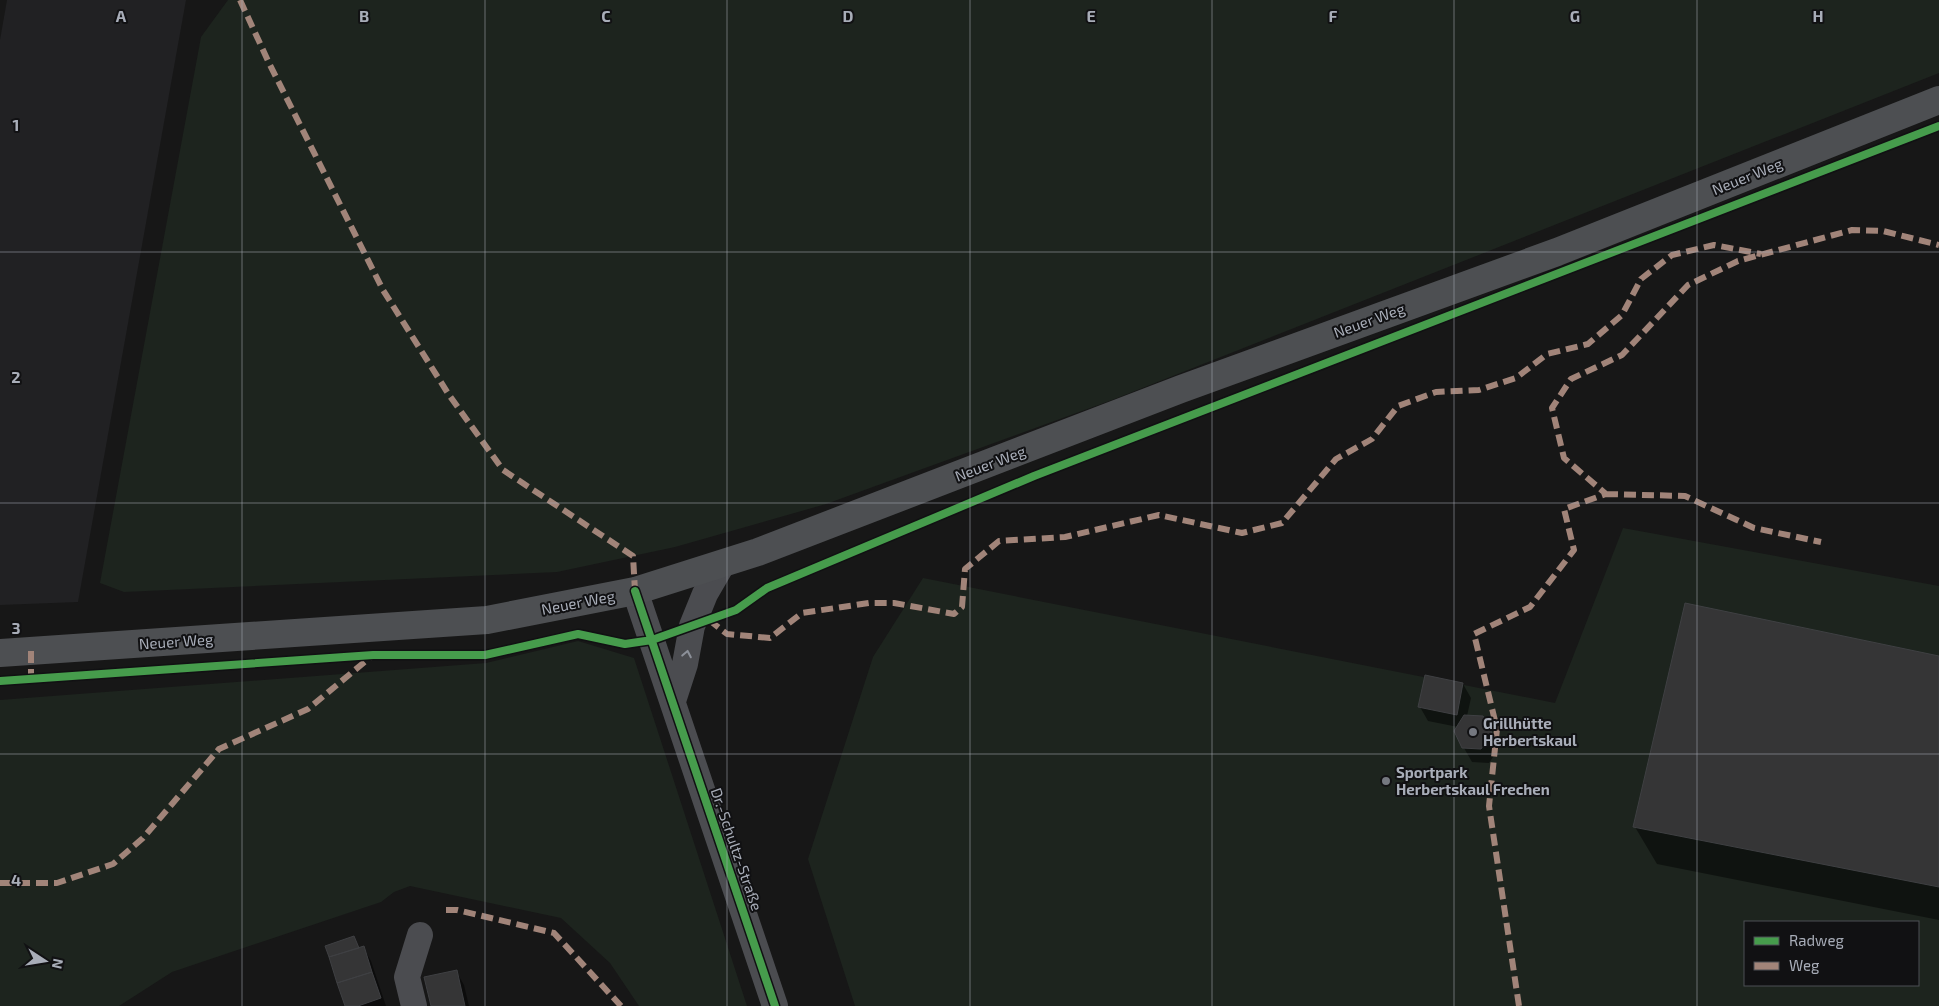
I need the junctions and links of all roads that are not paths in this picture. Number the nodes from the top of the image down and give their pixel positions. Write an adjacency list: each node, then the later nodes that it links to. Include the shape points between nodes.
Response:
1 (1939, 100): 2 (main road, Neuer Weg, via 1557,252 1190,385)
2 (723, 563): 3 (main road, Neuer Weg); 5 (street, one-way to 2, via 685,664 692,626)
3 (635, 591): 4 (main road, Neuer Weg, via 487,620); 5 (street, Dr.-Schultz-Straße)
4 (0, 654)
5 (673, 701): 8 (street, Dr.-Schultz-Straße)
6 (420, 935): 7 (street, via 407,977)
7 (414, 1006)
8 (775, 1006)

